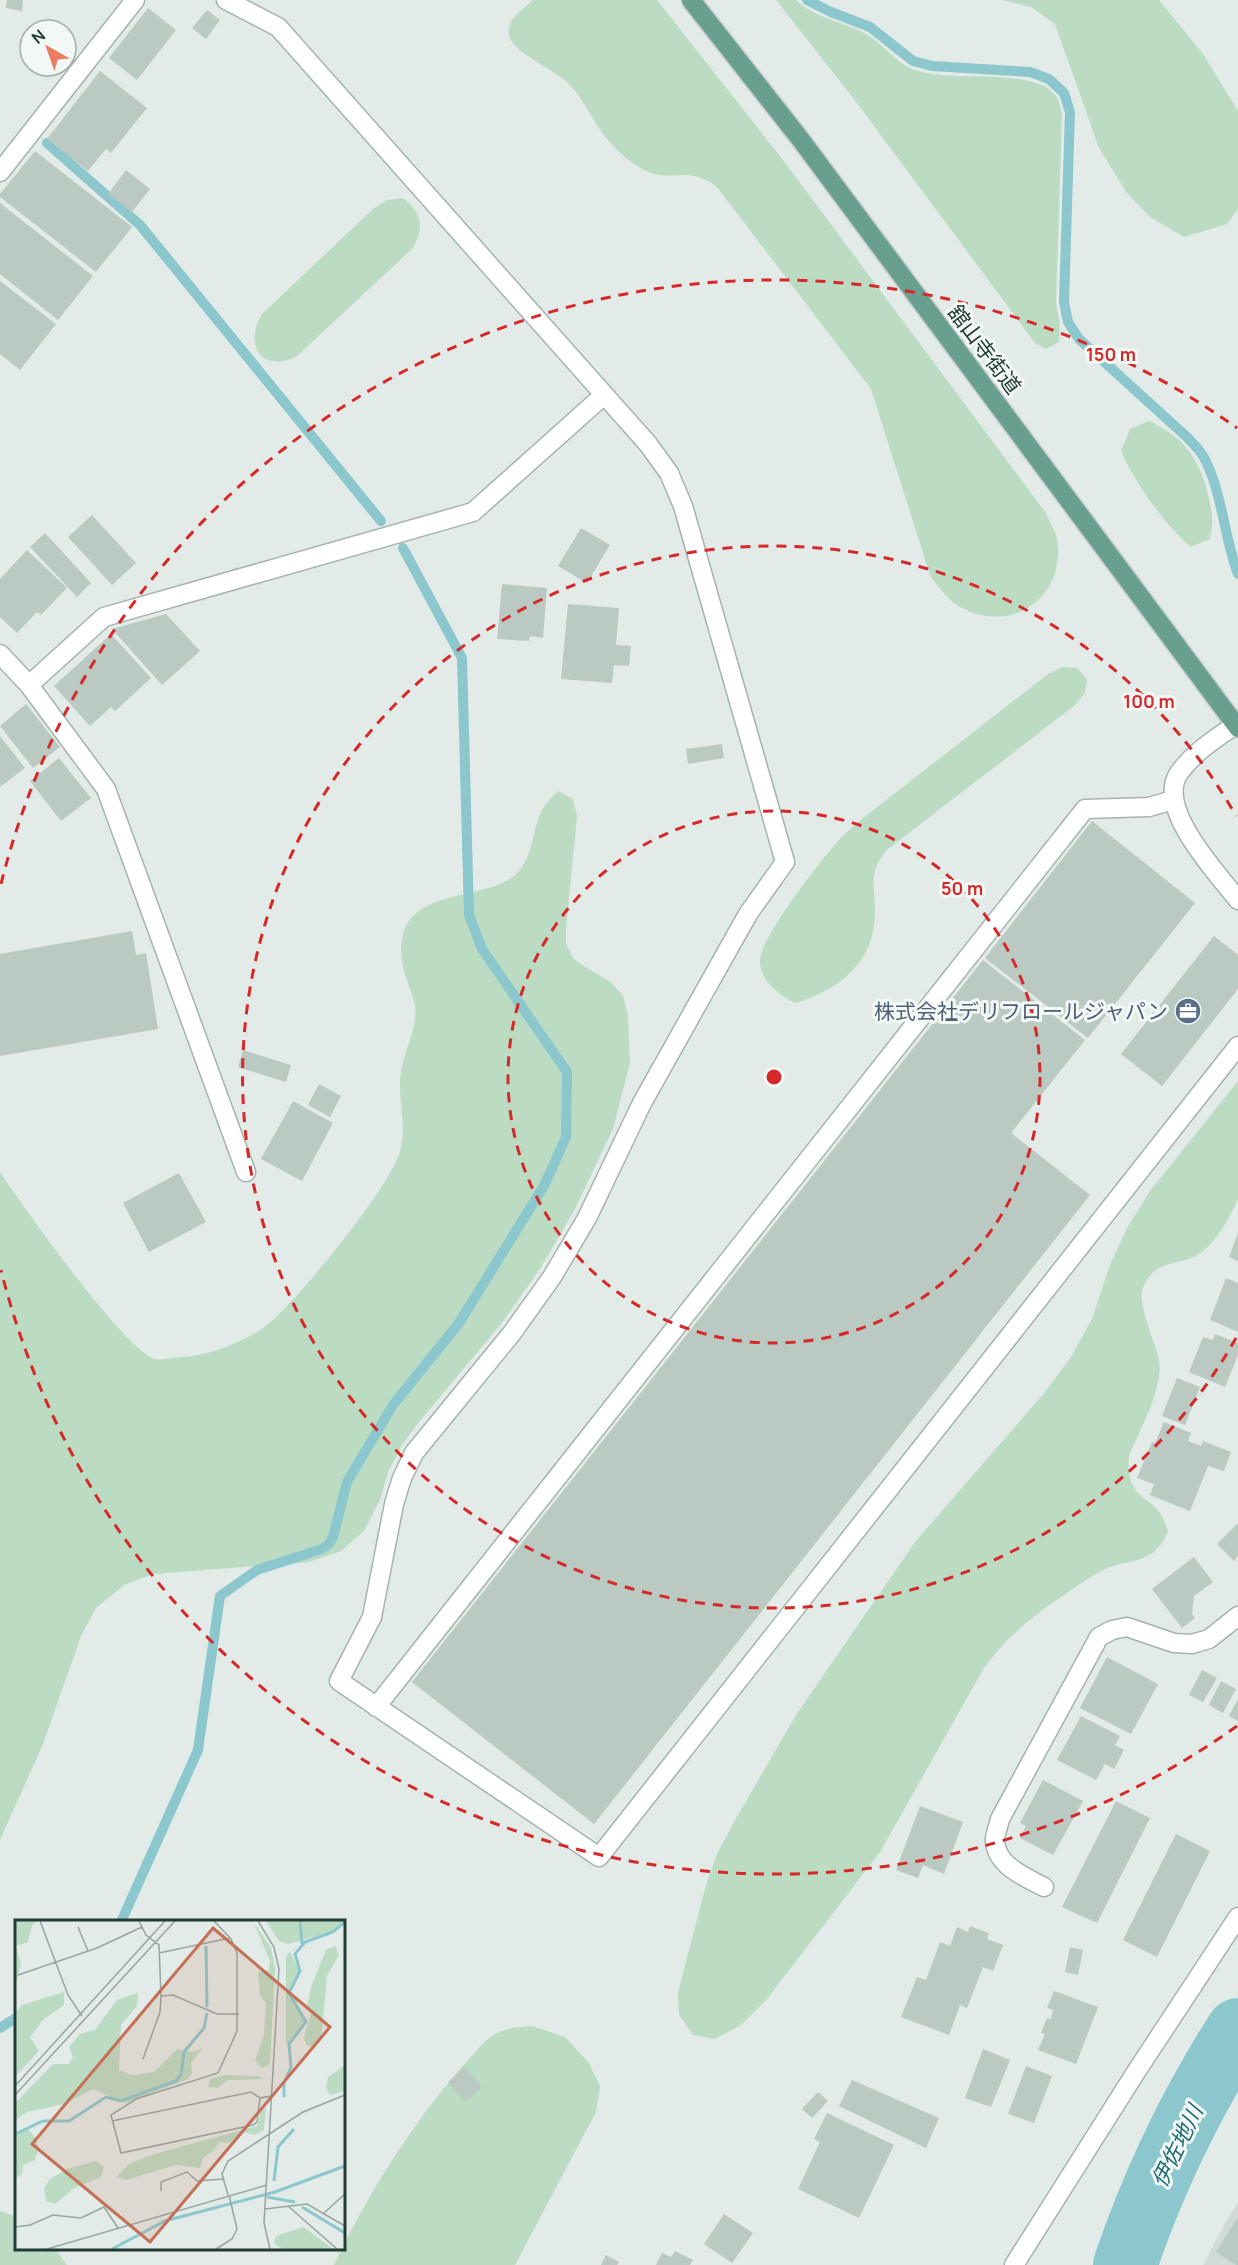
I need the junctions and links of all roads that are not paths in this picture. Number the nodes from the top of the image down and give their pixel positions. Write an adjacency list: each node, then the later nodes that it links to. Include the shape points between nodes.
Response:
1 (135, 0): 4 (street)
2 (226, 0): 5 (street, via 278,27)
3 (691, 0): 8 (main road, 舘山寺街道, via 813,156)
4 (0, 172)
5 (604, 395): 7 (street, via 473,512 104,617); 14 (street, via 669,473 682,506 785,862 748,914 642,1102 587,1218 552,1277 512,1333 414,1453 394,1504 372,1617 339,1681)
6 (0, 654): 7 (street)
7 (29, 685): 12 (street, via 106,789)
8 (1237, 726): 9 (street, via 1193,756 1177,775)
9 (1173, 800): 10 (street, via 1182,825); 14 (street, via 1149,807 1085,809)
10 (1238, 900)
11 (1238, 1046): 14 (street, via 598,1857)
12 (246, 1172)
13 (1238, 1616): 15 (street, via 1209,1639 1192,1644 1174,1643 1126,1628 1099,1637 1000,1819 995,1839 1001,1859 1017,1873)
14 (376, 1707)
15 (1044, 1887)
16 (1238, 1917): 17 (street)
17 (1014, 2265)

